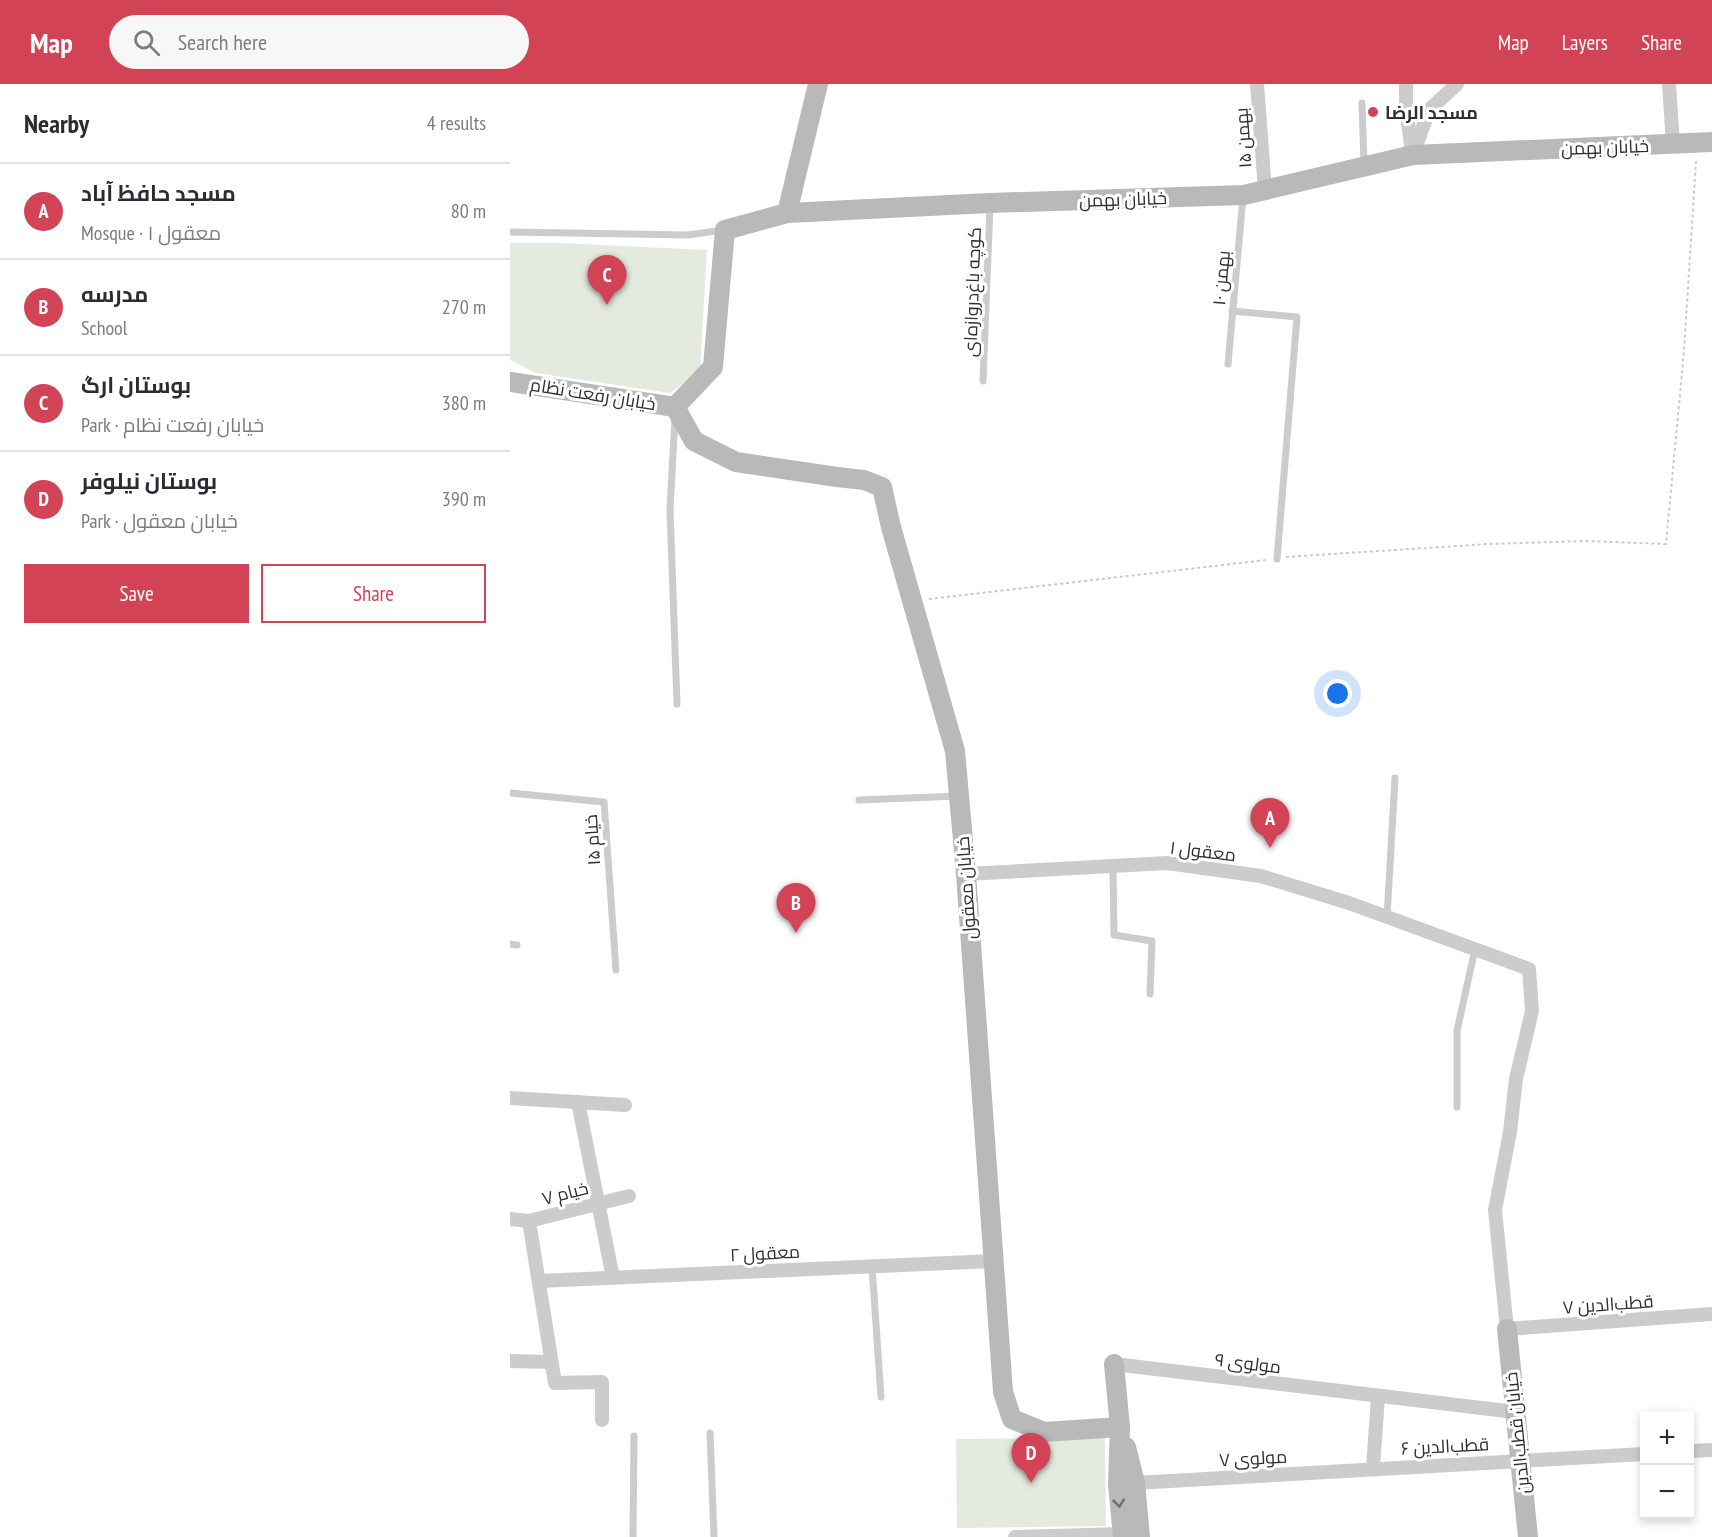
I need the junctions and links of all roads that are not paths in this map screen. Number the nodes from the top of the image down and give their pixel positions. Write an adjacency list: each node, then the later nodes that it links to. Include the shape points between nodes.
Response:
1 (818, 84): 14 (street)
2 (1257, 84): 11 (street, بهمن ۱۵)
3 (1406, 84): 9 (street)
4 (1457, 84): 9 (street, via 1429,110)
5 (1669, 84): 8 (street)
6 (1362, 103): 10 (lane)
7 (1705, 142): 8 (street, خیابان بهمن)
8 (1673, 144): 9 (street, خیابان بهمن)
9 (1413, 155): 10 (street, خیابان بهمن)
10 (1364, 166): 11 (street, خیابان بهمن)
11 (1265, 190): 12 (street, خیابان بهمن)
12 (1244, 195): 13 (street, خیابان بهمن); 17 (lane, بهمن ۱۰)
13 (990, 203): 14 (street, خیابان بهمن); 19 (lane, کوچه باغ‌دروازه‌ای)
14 (787, 213): 15 (street, خیابان بهمن)
15 (725, 230): 16 (lane, via 688,235); 21 (street, via 713,367)
16 (510, 232)
17 (1232, 311): 18 (lane, بهمن ۱۰); 22 (lane, via 1297,317)
18 (1228, 364)
19 (984, 381)
20 (510, 382): 21 (street, خیابان رفعت نظام)
21 (675, 407): 23 (lane, via 670,510); 26 (street, خیابان معقول, via 694,441 736,462 864,480 882,487 955,751)
22 (1277, 559)
23 (677, 704)
24 (1395, 778): 30 (lane)
25 (510, 793): 32 (lane, خیام ۱۵, via 604,802)
26 (959, 796): 27 (lane); 29 (street, خیابان معقول)
27 (859, 800)
28 (1113, 866): 29 (street, معقول ۱); 30 (street, معقول ۱, via 1167,863 1261,876); 33 (lane, via 1114,935 1152,941)
29 (966, 874): 42 (street, خیابان معقول)
30 (1387, 917): 31 (street, معقول ۱)
31 (1475, 949): 37 (lane, via 1457,1031); 47 (street, معقول ۱, via 1529,969 1532,1011 1516,1079 1495,1210)
32 (616, 970)
33 (1150, 994)
34 (510, 1098): 35 (street)
35 (578, 1102): 36 (street); 39 (street)
36 (625, 1105)
37 (1457, 1107)
38 (629, 1196): 39 (street, خیام ۷)
39 (598, 1204): 41 (street, خیام ۷); 44 (street)
40 (510, 1219): 41 (street, خیام ۷)
41 (529, 1221): 45 (street)
42 (993, 1261): 43 (street, معقول ۲); 55 (street, خیابان معقول, via 1003,1392 1012,1419 1044,1432)
43 (872, 1266): 44 (street, معقول ۲); 51 (lane)
44 (612, 1278): 45 (street, معقول ۲)
45 (539, 1281): 49 (street)
46 (1712, 1314): 47 (street, قطب‌الدین ۷)
47 (1507, 1329): 53 (street, خیابان قطب‌الدین)
48 (510, 1361): 49 (street)
49 (552, 1362): 54 (street, via 555,1383 602,1382)
50 (1114, 1364): 52 (street, مولوی ۹); 55 (street)
51 (881, 1397)
52 (1378, 1397): 53 (street, مولوی ۹); 62 (street)
53 (1515, 1412): 61 (street, خیابان قطب‌الدین)
54 (602, 1420)
55 (1120, 1426): 63 (street); 64 (street, one-way to 64, via 1118,1484)
56 (710, 1432): 66 (lane)
57 (634, 1436): 65 (lane)
58 (1712, 1450): 59 (street)
59 (1694, 1452)
60 (1640, 1454): 61 (street, قطب‌الدین ۶)
61 (1520, 1460): 62 (street, قطب‌الدین ۶); 68 (street, خیابان قطب‌الدین)
62 (1373, 1468): 63 (street, مولوی ۷)
63 (1135, 1483): 64 (street)
64 (1129, 1536): 67 (street)
65 (633, 1537)
66 (714, 1537)
67 (1016, 1537)
68 (1528, 1537)

